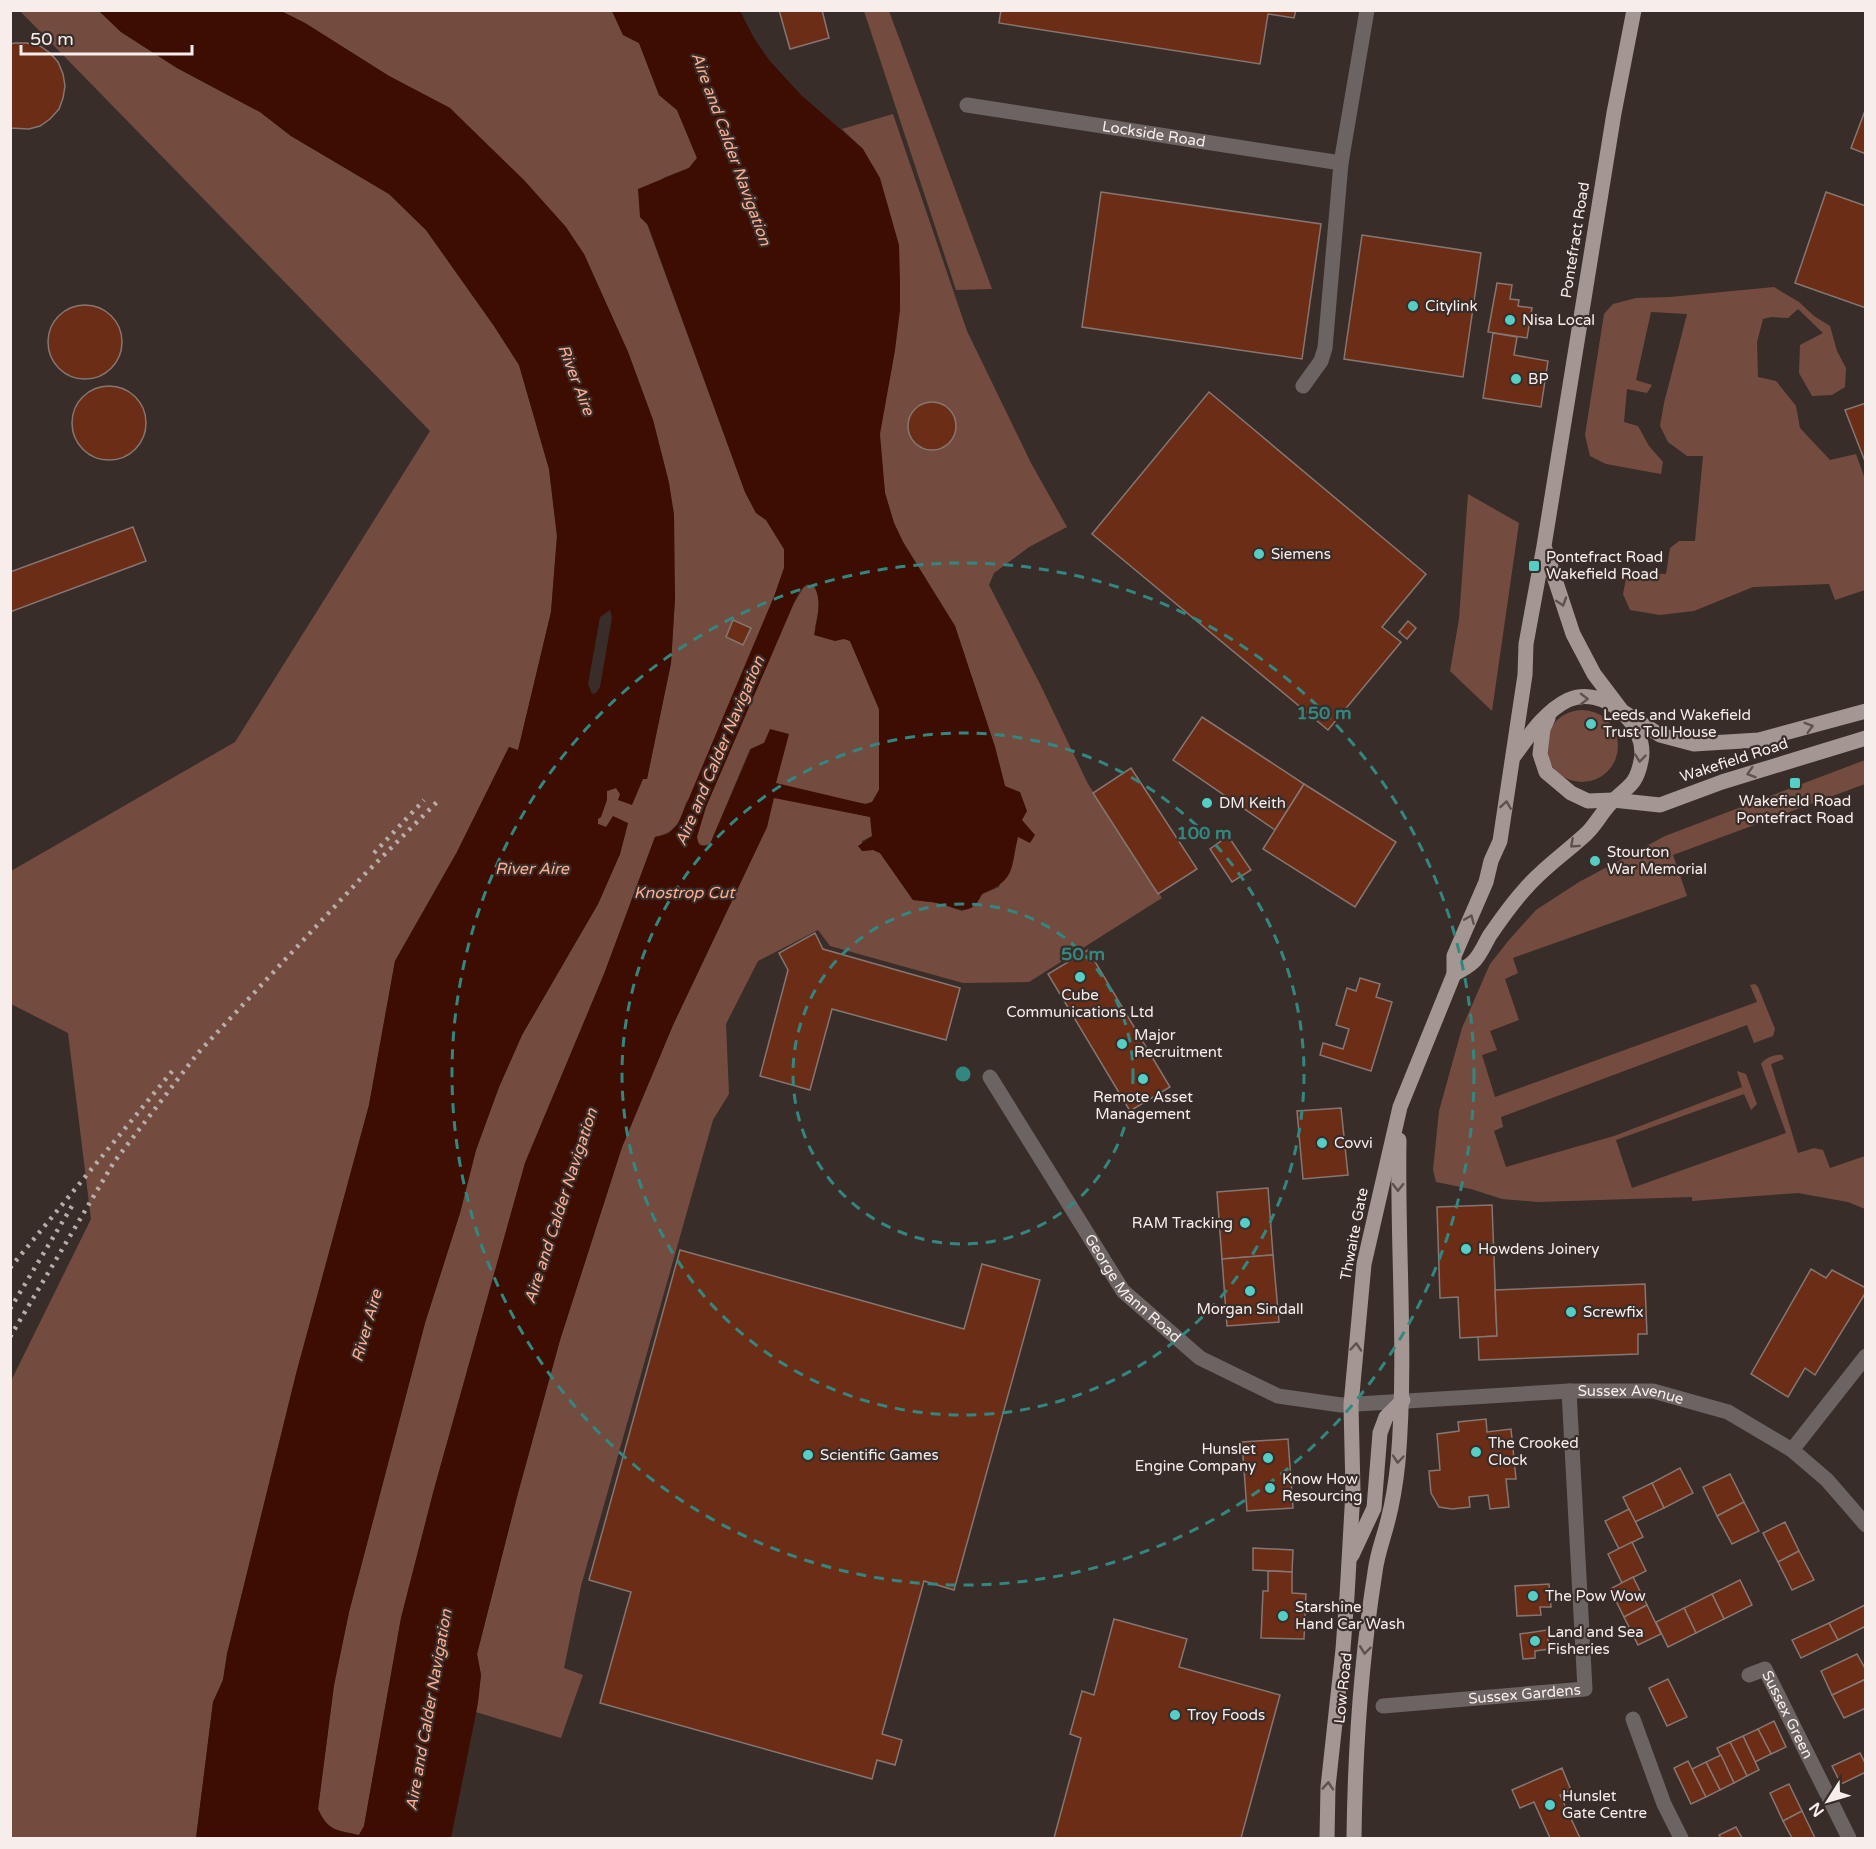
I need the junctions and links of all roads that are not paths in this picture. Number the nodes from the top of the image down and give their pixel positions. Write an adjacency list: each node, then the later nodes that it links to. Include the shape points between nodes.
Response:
1 (1367, 10): 4 (street)
2 (1634, 10): 6 (main road, Pontefract Road)
3 (967, 105): 4 (street, Lockside Road)
4 (1341, 163): 5 (street, via 1326,348)
5 (1303, 386)
6 (1545, 546): 7 (main road, Pontefract Road, via 1526,644); 8 (main road, Pontefract Road, one-way to 8, via 1573,634 1594,674)
7 (1521, 705): 11 (main road, Pontefract Road); 14 (main road, Pontefract Road)
8 (1622, 711): 9 (main road, Wakefield Road, one-way to 9, via 1660,735 1694,744 1759,740); 10 (main road, one-way to 8, via 1568,700 1585,697 1599,699); 15 (main road, one-way to 15, via 1634,724 1641,741 1642,759 1637,776)
9 (1866, 711)
10 (1549, 714): 11 (main road, Thwaite Gate); 13 (main road)
11 (1531, 733): 13 (main road, Pontefract Road); 14 (main road, Thwaite Gate)
12 (1866, 738): 15 (main road, Wakefield Road, one-way to 15, via 1660,805)
13 (1540, 754): 15 (main road, via 1546,772 1571,793 1588,801)
14 (1513, 757): 16 (main road, Thwaite Gate, one-way to 14, via 1454,956 1500,841)
15 (1613, 800): 16 (main road, one-way to 16, via 1588,831 1528,886 1474,962)
16 (1454, 974): 18 (main road, Thwaite Gate)
17 (990, 1077): 22 (street, George Mann Road, via 1123,1291 1200,1358 1278,1396)
18 (1400, 1107): 21 (main road, Thwaite Gate, one-way to 21); 22 (main road, Thwaite Gate, one-way to 18, via 1364,1264)
19 (1866, 1356): 23 (street)
20 (1569, 1391): 21 (street, Sussex Avenue); 23 (street, Sussex Avenue, via 1653,1391 1728,1412); 27 (street, Sussex Gardens, via 1585,1689)
21 (1403, 1400): 22 (street, Sussex Avenue); 25 (main road, via 1386,1417 1380,1433 1374,1508); 30 (main road, Low Road, one-way to 30, via 1398,1466 1375,1570 1361,1686)
22 (1351, 1405): 25 (main road, Low Road, via 1353,1491)
23 (1792, 1450): 24 (street, Sussex Avenue, via 1827,1480)
24 (1866, 1525)
25 (1348, 1563): 29 (main road, Low Road, one-way to 25)
26 (1749, 1675): 32 (street, Sussex Green, via 1765,1669)
27 (1383, 1706)
28 (1633, 1719): 31 (street)
29 (1327, 1839)
30 (1354, 1839)
31 (1681, 1839)
32 (1849, 1839)

